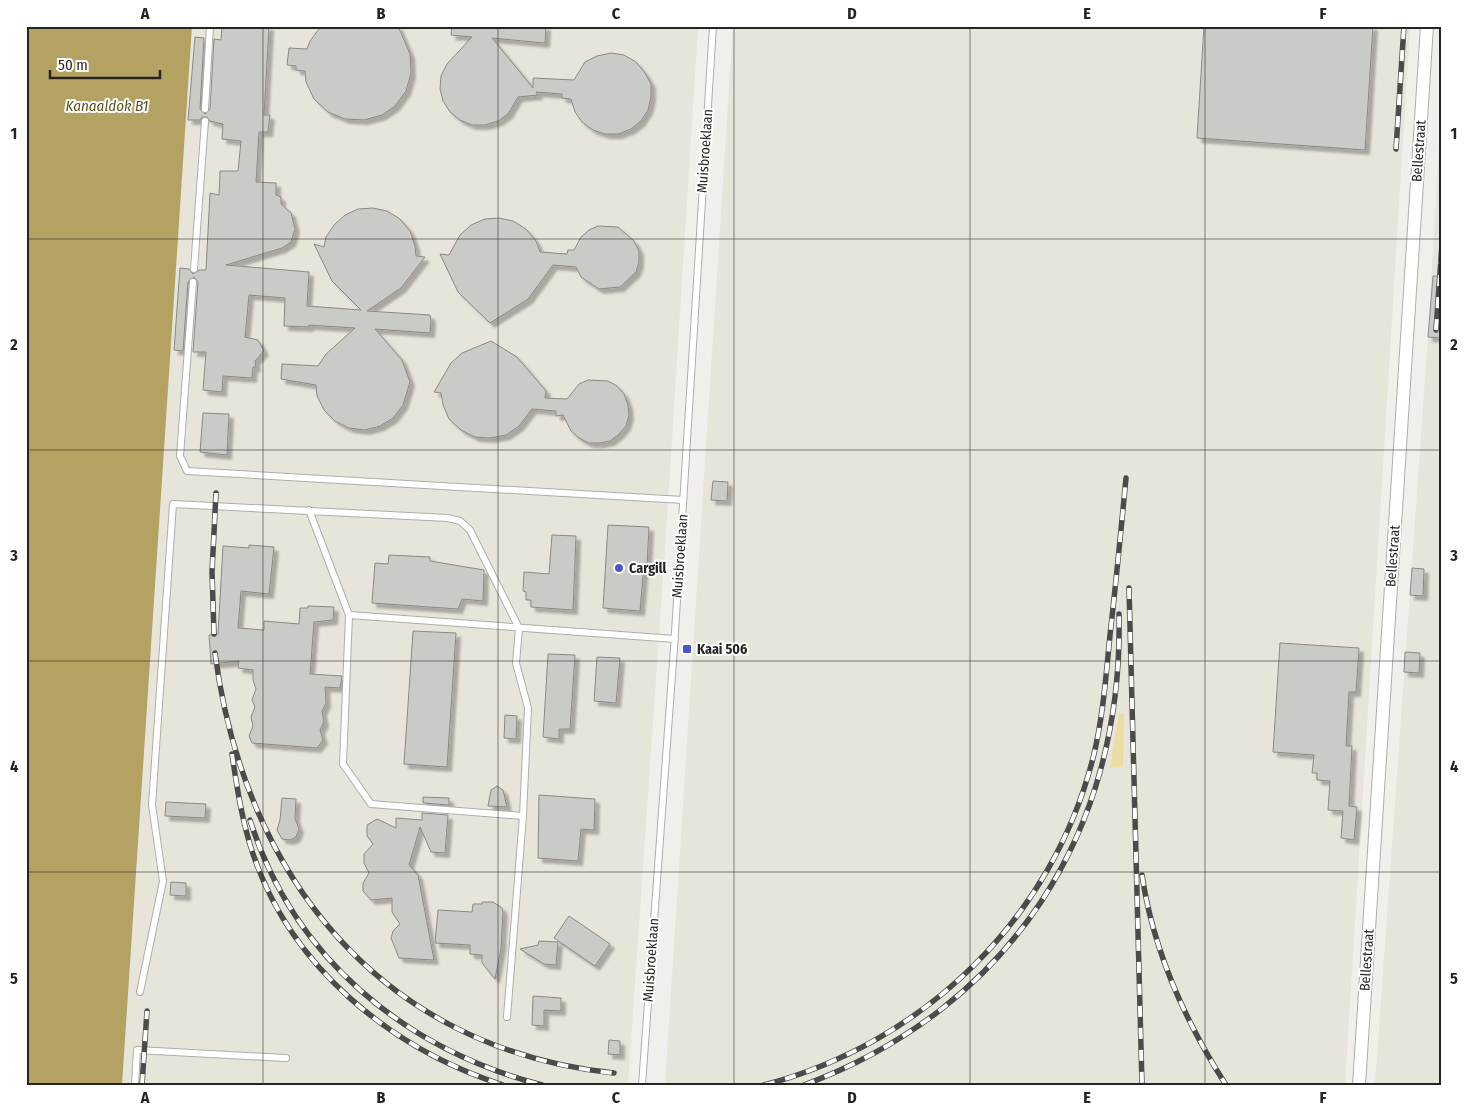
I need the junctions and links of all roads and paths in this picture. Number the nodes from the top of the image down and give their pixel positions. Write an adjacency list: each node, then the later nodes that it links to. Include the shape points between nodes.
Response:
1 (210, 26): 4 (lane)
2 (713, 26): 8 (lane, Muisbroeklaan)
3 (1427, 26): 19 (street, Bellestraat)
4 (205, 109)
5 (205, 121): 6 (lane)
6 (194, 269)
7 (193, 282): 8 (lane, via 180,456 187,471)
8 (683, 500): 12 (lane, Muisbroeklaan)
9 (309, 510): 10 (lane); 11 (lane, via 448,518 460,522 476,540); 14 (lane, via 172,504 152,805 163,881)
10 (349, 615): 11 (lane); 13 (lane, via 344,764 371,804)
11 (519, 628): 12 (lane); 13 (lane, via 516,663 528,708)
12 (675, 639): 18 (lane, Muisbroeklaan)
13 (523, 816): 15 (lane)
14 (140, 992)
15 (507, 1017)
16 (286, 1058): 17 (lane, via 137,1050)
17 (135, 1085)
18 (642, 1085)
19 (1359, 1085)

